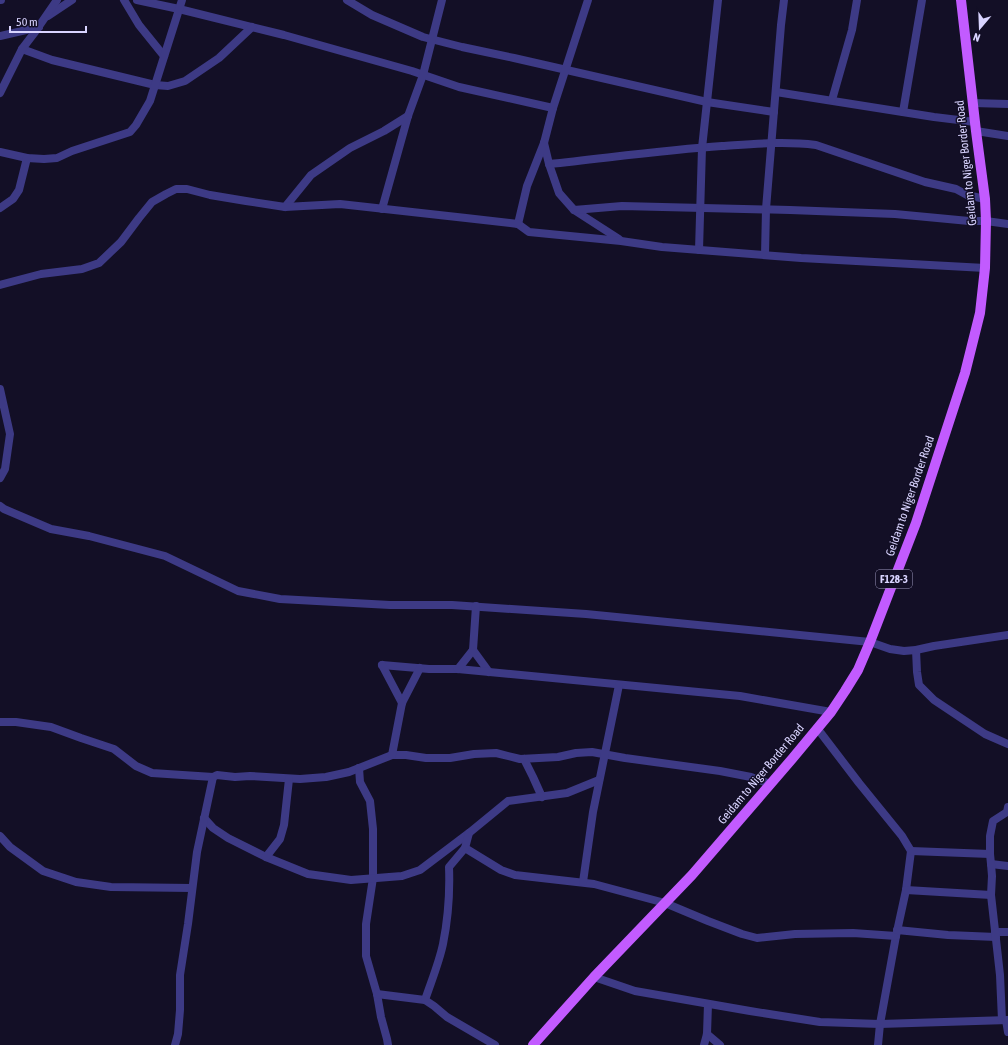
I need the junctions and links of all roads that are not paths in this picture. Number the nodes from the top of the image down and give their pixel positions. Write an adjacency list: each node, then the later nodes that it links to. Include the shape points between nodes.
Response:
1 (55, 0): 15 (street)
2 (72, 0): 15 (street)
3 (124, 0): 21 (street, via 139,25)
4 (137, 0): 14 (street)
5 (182, 0): 14 (street)
6 (347, 0): 19 (street, via 372,15)
7 (442, 0): 19 (street)
8 (588, 0): 22 (street)
9 (718, 0): 28 (street)
10 (784, 0): 25 (street)
11 (857, 0): 27 (street, via 852,30)
12 (922, 0): 33 (street)
13 (961, 0): 29 (main road, Geidam to Niger Border Road / F128-3)
14 (179, 9): 17 (street); 21 (street)
15 (44, 19): 16 (street)
16 (39, 27): 18 (street); 20 (street)
17 (252, 27): 23 (street); 24 (street, via 219,58 185,81 168,86)
18 (0, 36)
19 (433, 39): 22 (street); 23 (street)
20 (22, 48): 24 (street, via 52,60); 26 (street)
21 (164, 56): 24 (street)
22 (566, 69): 28 (street); 31 (street)
23 (424, 75): 31 (street, via 459,87); 34 (street)
24 (155, 85): 41 (street, via 150,101 130,132 57,158)
25 (776, 92): 27 (street); 32 (street)
26 (0, 93)
27 (832, 100): 33 (street)
28 (707, 102): 32 (street); 39 (street)
29 (973, 103): 30 (street); 35 (main road, Geidam to Niger Border Road / F128-3)
30 (1008, 104)
31 (553, 108): 37 (street)
32 (774, 112): 38 (street)
33 (904, 112): 35 (street)
34 (408, 116): 44 (street, via 350,148 311,175); 47 (street)
35 (975, 126): 36 (street); 43 (main road, Geidam to Niger Border Road / F128-3)
36 (1008, 136)
37 (544, 143): 42 (street); 51 (street, via 527,186)
38 (772, 143): 39 (street); 43 (street, via 816,145 925,182 956,189 967,196); 48 (street)
39 (702, 148): 42 (street); 46 (street)
40 (0, 152): 41 (street)
41 (27, 158): 45 (street, via 20,190 13,200)
42 (549, 164): 49 (street, via 559,194)
43 (985, 199): 50 (main road, Geidam to Niger Border Road / F128-3)
44 (285, 207): 47 (street, via 340,204); 57 (street, via 176,189 152,202 120,242 99,263 82,269 41,274)
45 (0, 208)
46 (701, 208): 48 (street); 49 (street, via 622,206); 54 (street)
47 (382, 209): 51 (street)
48 (766, 209): 50 (street, via 895,214); 55 (street)
49 (574, 210): 53 (street)
50 (986, 221): 52 (street); 56 (main road, Geidam to Niger Border Road / F128-3)
51 (518, 224): 53 (street, via 528,232)
52 (1008, 224)
53 (621, 241): 54 (street)
54 (699, 250): 55 (street)
55 (765, 255): 56 (street)
56 (986, 268): 63 (main road, Geidam to Niger Border Road / F128-3, via 980,313 965,373 916,523)
57 (0, 285)
58 (0, 389): 59 (street, via 10,434 5,469)
59 (0, 478)
60 (0, 506): 61 (street, via 51,529 165,556 238,591 280,600)
61 (476, 606): 63 (street, via 586,614); 64 (street)
62 (1008, 635): 65 (street)
63 (870, 642): 65 (street, via 890,650); 71 (main road, Geidam to Niger Border Road / F128-3, via 858,670)
64 (472, 650): 67 (street); 68 (street)
65 (916, 650): 74 (street, via 919,685 934,700 985,734)
66 (420, 668): 67 (street); 70 (street); 70 (street, via 382,665)
67 (458, 669): 68 (street)
68 (489, 672): 69 (street)
69 (619, 685): 71 (street, via 740,696); 75 (street)
70 (402, 703): 76 (street)
71 (831, 712): 73 (main road, Geidam to Niger Border Road / F128-3)
72 (0, 722): 79 (street, via 51,728 114,749 136,766 152,773)
73 (817, 728): 82 (main road, Geidam to Niger Border Road / F128-3); 89 (street)
74 (1008, 744)
75 (604, 754): 77 (street, via 587,752); 81 (street); 82 (street, via 720,771)
76 (392, 755): 77 (street, via 450,758 496,753); 78 (street)
77 (524, 759): 83 (street)
78 (360, 768): 80 (street, via 326,777); 94 (street, via 360,782 370,801)
79 (213, 777): 80 (street, via 218,775); 85 (street)
80 (288, 779): 91 (street, via 280,839)
81 (599, 780): 83 (street, via 567,793); 95 (street)
82 (770, 784): 99 (main road, Geidam to Niger Border Road / F128-3)
83 (542, 797): 86 (street, via 508,801)
84 (1008, 807): 90 (street, via 1006,812 993,821)
85 (204, 818): 91 (street, via 228,838); 96 (street)
86 (469, 834): 88 (street); 94 (street, via 420,870 402,876)
87 (0, 836): 96 (street, via 10,847 43,871 76,882 111,887)
88 (465, 848): 95 (street, via 501,870 515,875); 105 (street, via 449,867 450,888 442,945)
89 (911, 851): 90 (street); 97 (street)
90 (990, 854): 92 (street)
91 (266, 857): 94 (street, via 308,874 351,880)
92 (991, 864): 93 (street); 98 (street)
93 (1008, 866)
94 (373, 878): 104 (street, via 366,924 366,956)
95 (583, 882): 99 (street)
96 (192, 888): 111 (street, via 180,975 180,1010)
97 (906, 890): 98 (street); 101 (street)
98 (991, 895): 102 (street)
99 (665, 903): 101 (street, via 757,938 795,934); 103 (main road, Geidam to Niger Border Road / F128-3)
100 (1008, 932): 102 (street)
101 (896, 933): 102 (street); 108 (street)
102 (995, 934): 107 (street)
103 (594, 976): 106 (street, via 635,991); 114 (main road, Geidam to Niger Border Road / F128-3)
104 (376, 994): 105 (street); 112 (street)
105 (425, 1000): 113 (street, via 447,1017)
106 (708, 1004): 108 (street, via 820,1022); 110 (street)
107 (1005, 1020): 108 (street); 109 (street)
108 (880, 1024): 117 (street)
109 (1008, 1032)
110 (708, 1034): 115 (street); 116 (street)
111 (175, 1045)
112 (388, 1045)
113 (495, 1045)
114 (533, 1045)
115 (704, 1045)
116 (720, 1045)
117 (878, 1045)

